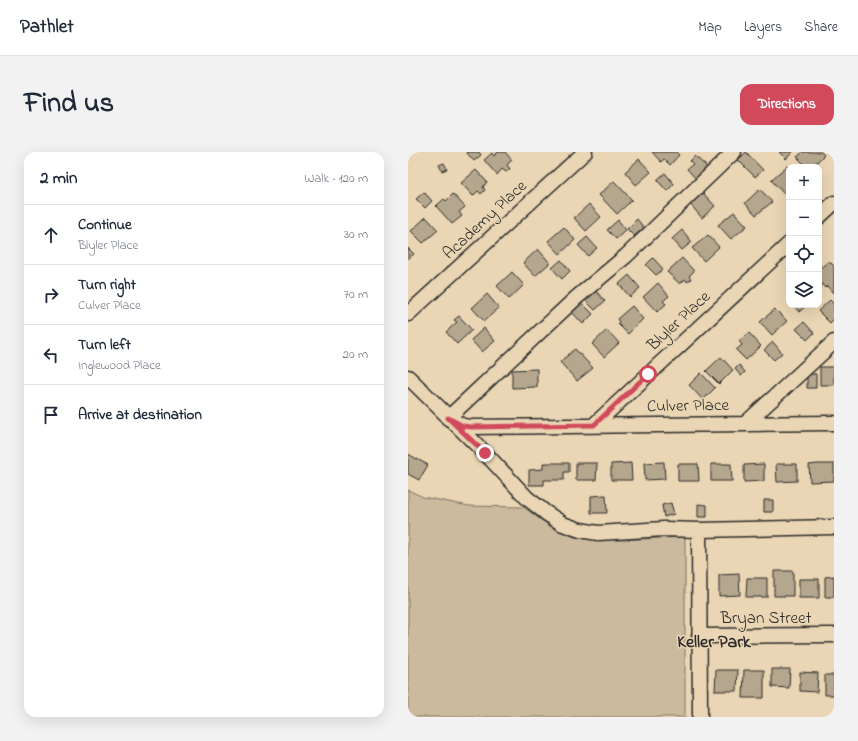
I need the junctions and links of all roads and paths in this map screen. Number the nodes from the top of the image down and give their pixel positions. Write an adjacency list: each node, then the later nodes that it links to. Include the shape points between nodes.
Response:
1 (585, 152): 6 (street, Academy Place)
2 (734, 152): 9 (street, via 626,256 576,298)
3 (834, 203): 4 (street)
4 (822, 213)
5 (786, 247): 12 (street, Blyler Place)
6 (408, 314)
7 (834, 342): 11 (street)
8 (408, 377): 9 (street)
9 (448, 418): 12 (street, Culver Place, via 471,427); 14 (street, via 527,498 563,524 598,533 664,529)
10 (834, 423): 11 (street, Culver Place)
11 (745, 424): 12 (street, Culver Place)
12 (594, 425)
13 (834, 527): 14 (street)
14 (699, 530): 16 (street)
15 (834, 635): 16 (street, Bryan Street)
16 (699, 636): 17 (street)
17 (700, 717)

